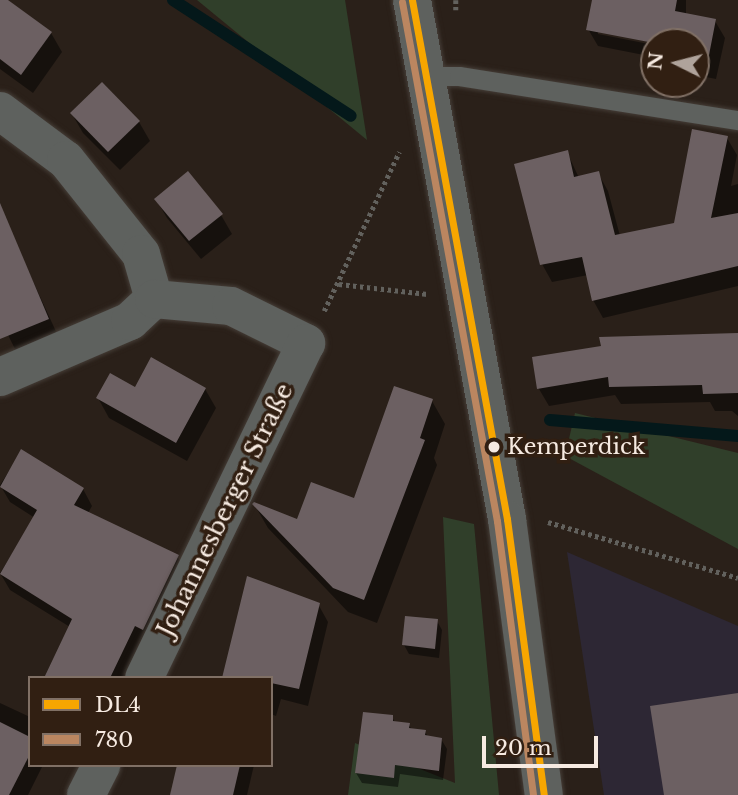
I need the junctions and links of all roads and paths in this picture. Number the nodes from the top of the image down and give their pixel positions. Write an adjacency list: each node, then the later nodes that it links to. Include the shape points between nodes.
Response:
1 (412, 0): 2 (street)
2 (425, 76): 4 (lane, via 459,76); 9 (street)
3 (0, 111): 7 (street, via 66,160 141,254)
4 (738, 120)
5 (400, 151): 6 (path, via 339,284)
6 (439, 295)
7 (154, 299): 8 (street, via 130,321); 11 (street, Johannesberger Straße, via 231,306 306,342)
8 (0, 377)
9 (507, 519): 10 (path, via 536,518); 14 (street)
10 (738, 578)
11 (145, 676)
12 (100, 767): 13 (street)
13 (86, 795)
14 (544, 795)

